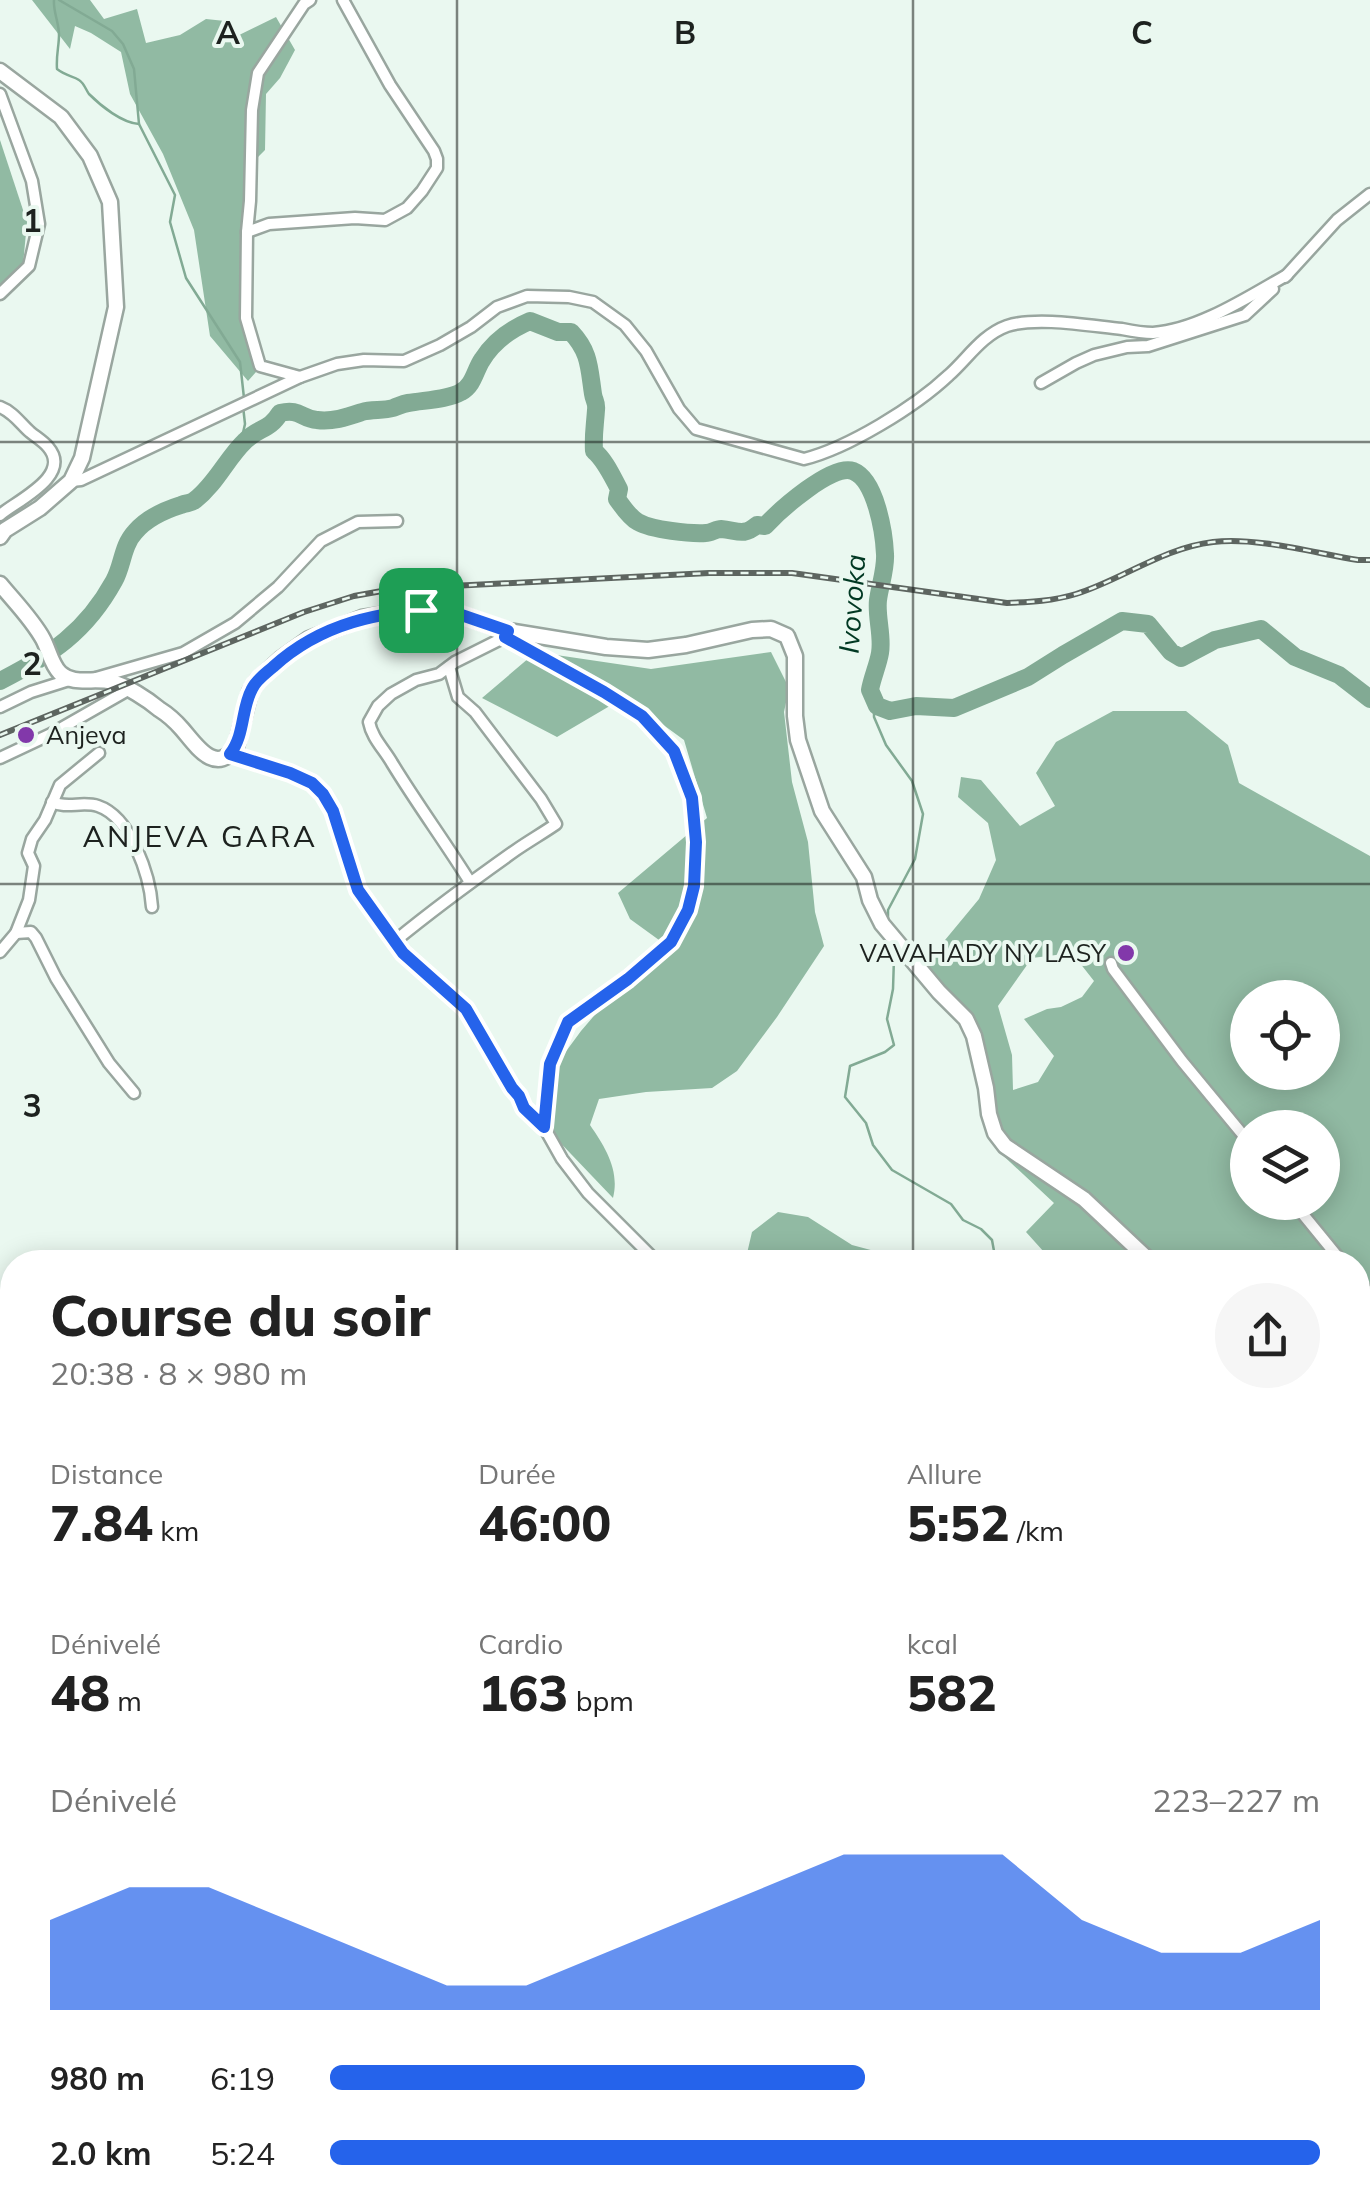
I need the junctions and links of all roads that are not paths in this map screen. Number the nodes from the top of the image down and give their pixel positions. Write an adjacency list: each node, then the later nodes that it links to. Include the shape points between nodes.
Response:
1 (310, 0): 6 (street, via 258,74)
2 (342, 0): 6 (street, via 434,150 437,168 407,208 385,220 269,224)
3 (0, 72): 12 (street, via 61,117 90,156 110,202 116,307)
4 (0, 94): 8 (street, via 32,182 39,224 29,266)
5 (1370, 194): 7 (street)
6 (247, 232): 9 (street, via 246,318 260,366)
7 (1287, 276): 9 (street, via 1201,319 1152,333 1045,322 1008,326 906,408 804,459 696,429 625,326 593,302 569,296 528,296 497,307 404,361 337,364); 10 (street, via 1245,315 1094,356)
8 (0, 294)
9 (300, 377): 12 (street)
10 (1042, 383)
11 (0, 407): 13 (street, via 52,450 54,463 37,490)
12 (71, 481): 15 (street)
13 (0, 515)
14 (397, 521): 20 (street, via 358,522 321,541 235,623 183,653)
15 (0, 537)
16 (0, 584): 19 (street)
17 (506, 634): 18 (street); 24 (street, via 444,609 332,628 257,681); 35 (street, via 642,716 674,751 692,798 696,842 694,886 671,942 568,1022 550,1064); 38 (street, via 648,650 752,630 787,636 795,656 798,740 822,811 864,877 887,930 966,1019 996,1133)
18 (449, 667): 27 (street, via 392,694 369,722); 27 (street, via 458,697 476,712 556,824)
19 (63, 675): 20 (street); 22 (street)
20 (90, 680): 21 (street)
21 (128, 690): 24 (street, via 159,709 201,752); 25 (street)
22 (0, 707)
23 (98, 752): 26 (street)
24 (230, 754): 30 (street, via 290,773 323,794 358,890)
25 (0, 758)
26 (52, 802): 28 (street, via 96,805 118,818 136,848); 29 (street, via 28,853 33,881)
27 (470, 882): 30 (street)
28 (152, 907)
29 (16, 934): 31 (street); 33 (street, via 36,938 109,1063)
30 (395, 941): 35 (street, via 466,1009 524,1108)
31 (0, 952)
32 (1111, 963): 34 (street)
33 (134, 1093)
34 (1230, 1119)
35 (544, 1127): 37 (street, via 588,1193)
36 (1308, 1220): 39 (street)
37 (645, 1250)
38 (1138, 1250)
39 (1332, 1250)

